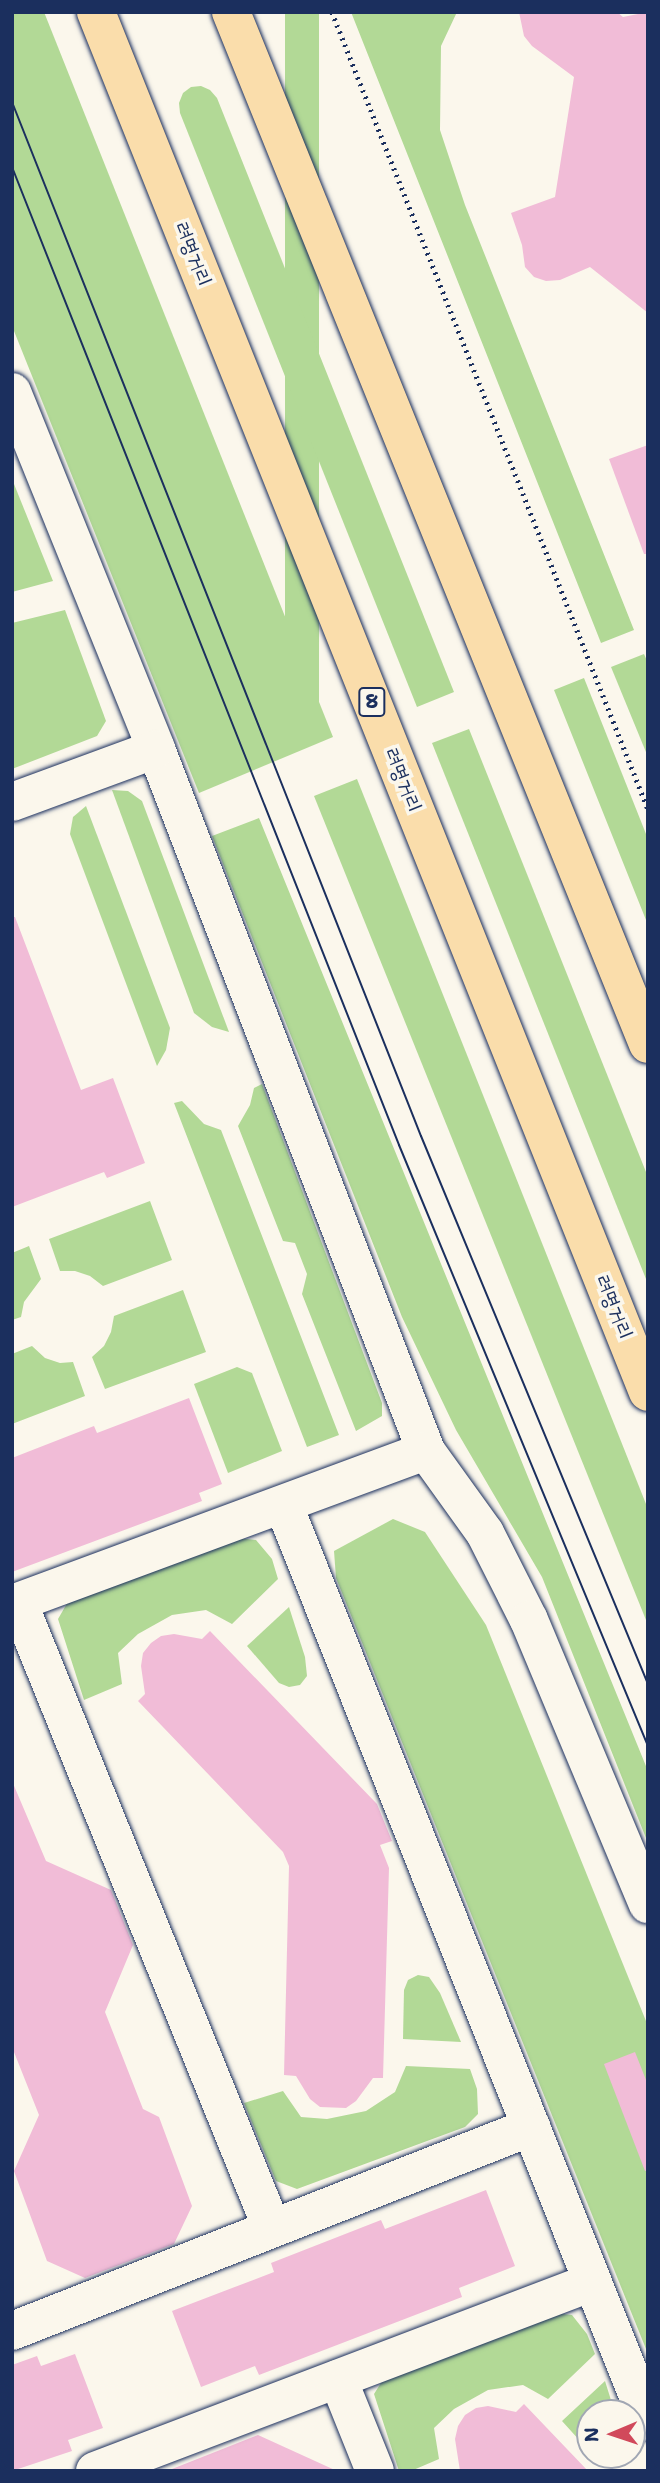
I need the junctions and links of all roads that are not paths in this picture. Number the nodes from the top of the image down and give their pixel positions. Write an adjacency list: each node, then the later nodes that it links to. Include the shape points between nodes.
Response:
1 (96, 12): 7 (highway, 려명거리 / 8)
2 (231, 12): 6 (highway)
3 (12, 391): 4 (street)
4 (156, 749): 5 (street); 8 (street)
5 (12, 802)
6 (648, 1044)
7 (648, 1392)
8 (426, 1451): 9 (street); 11 (street, via 485,1533 529,1620)
9 (284, 1506): 10 (street); 12 (street)
10 (15, 1603): 13 (street)
11 (648, 1904)
12 (531, 2127): 13 (street); 14 (street)
13 (271, 2226): 15 (street)
14 (592, 2282): 16 (street); 17 (street)
15 (12, 2331)
16 (338, 2379): 18 (street); 19 (street)
17 (648, 2421)
18 (95, 2471)
19 (375, 2471)

